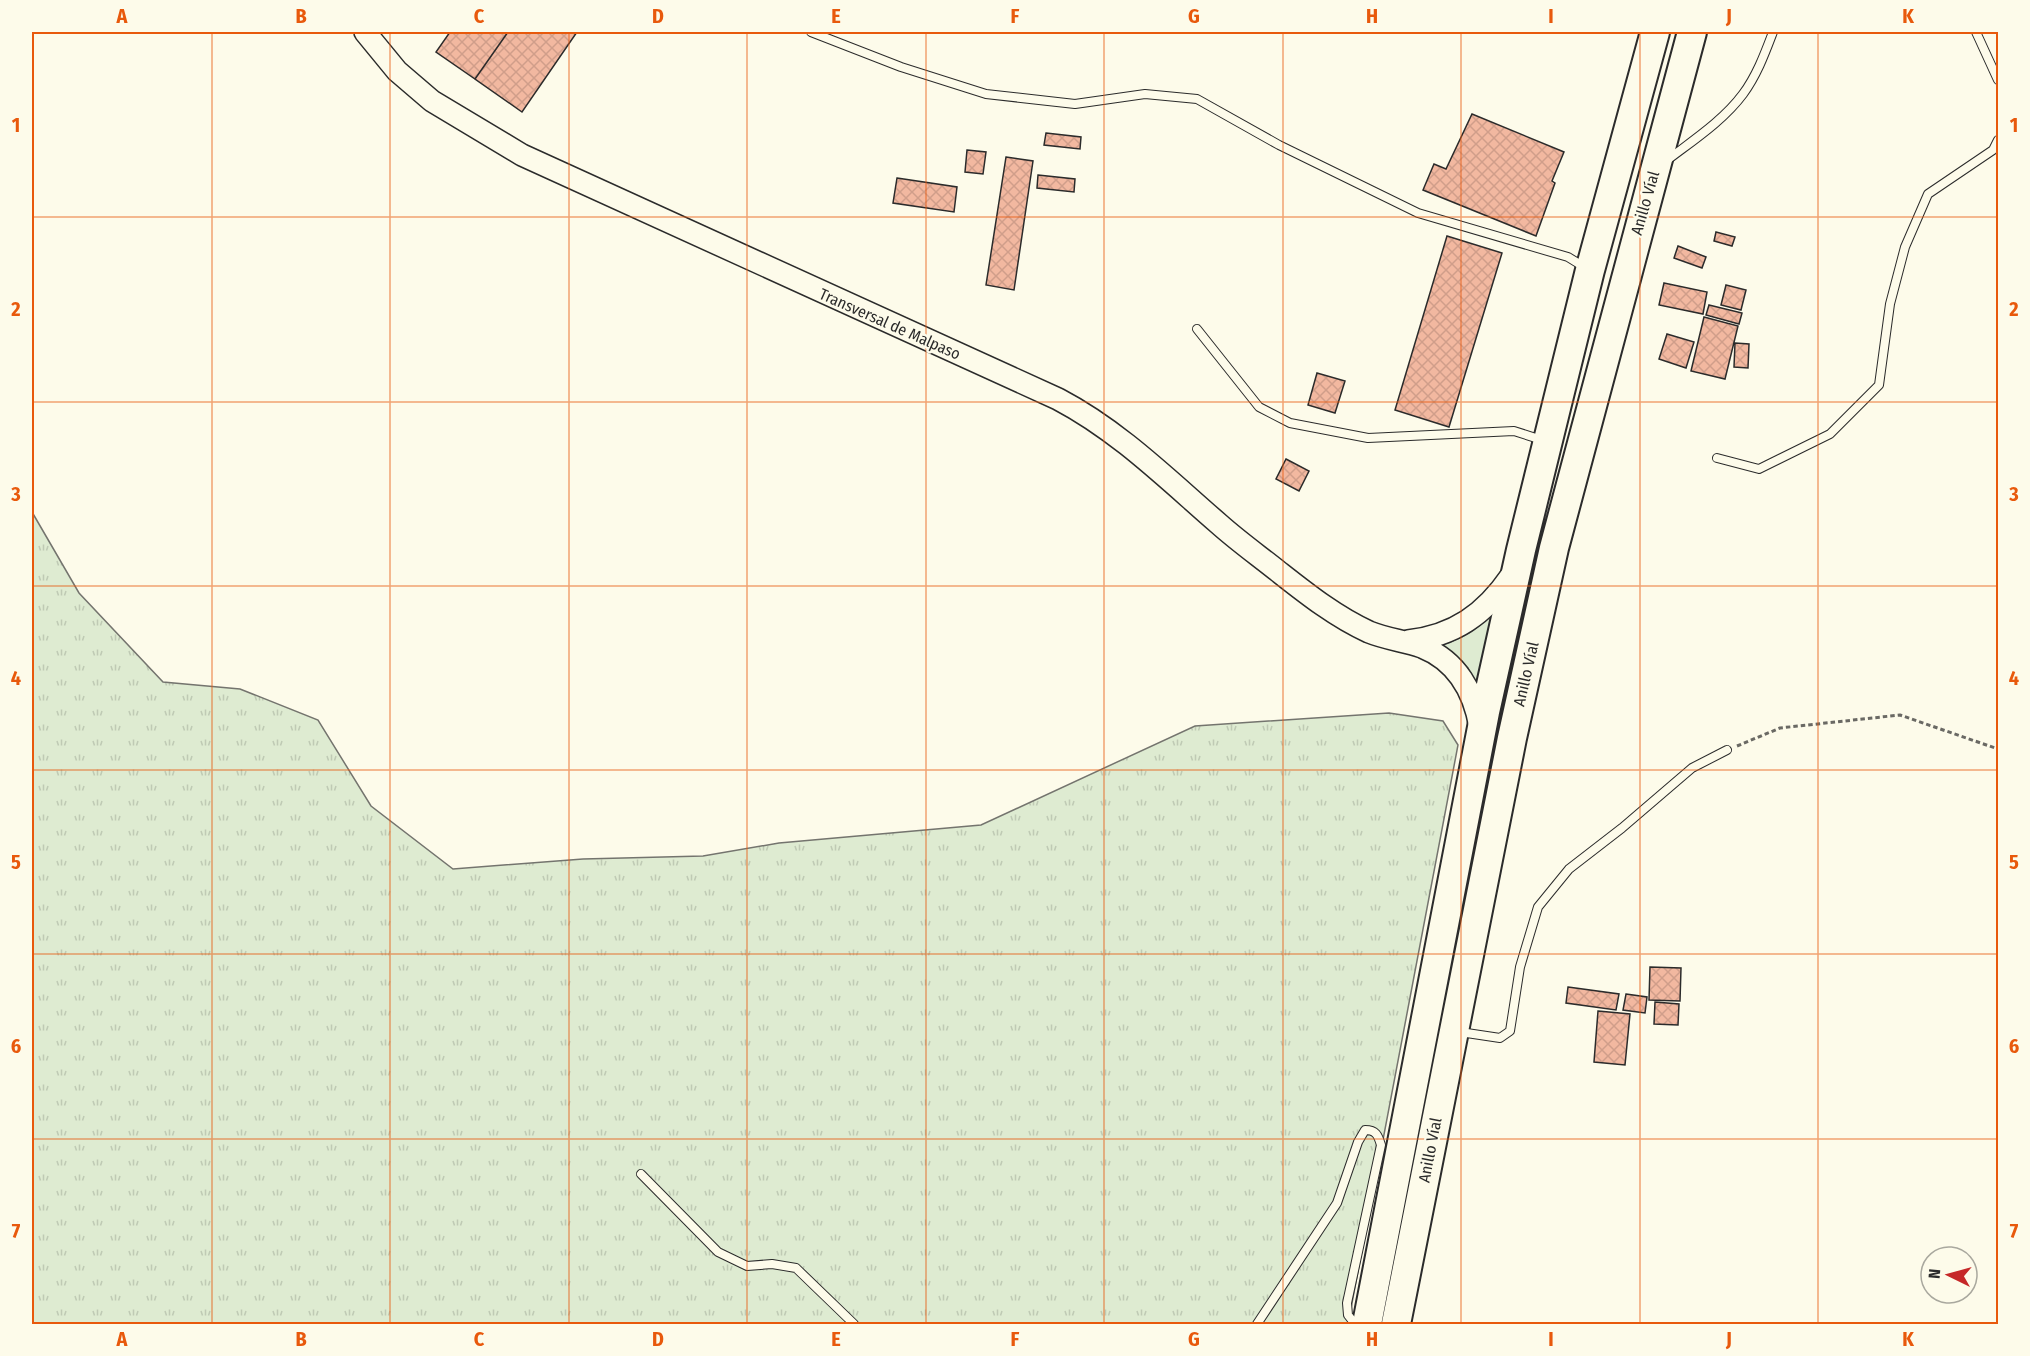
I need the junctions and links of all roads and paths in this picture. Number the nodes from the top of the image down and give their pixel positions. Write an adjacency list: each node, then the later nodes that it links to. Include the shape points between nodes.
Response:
1 (365, 32): 15 (main road, Transversal de Malpaso, via 397,71 432,101 522,155 1087,414 1311,597 1352,624)
2 (811, 32): 10 (lane, via 901,67 987,94 1075,104 1145,94 1197,99 1279,145 1418,213 1568,257)
3 (1655, 32): 10 (highway, Anillo Víal)
4 (1692, 32): 9 (highway, Anillo Víal)
5 (1773, 32): 9 (lane, via 1743,95 1710,128)
6 (1976, 32): 7 (lane)
7 (1998, 80)
8 (1998, 140): 13 (lane, via 1992,150 1928,194 1905,247 1890,304 1879,385 1830,434 1759,469)
9 (1655, 169): 19 (highway, Anillo Víal, via 1554,548)
10 (1590, 270): 12 (highway, Anillo Víal)
11 (1197, 328): 12 (lane, via 1259,407 1290,423 1368,438 1514,431)
12 (1549, 442): 14 (highway, Anillo Víal)
13 (1717, 458)
14 (1521, 550): 15 (main road, Transversal de Malpaso, via 1511,576 1476,617 1453,631); 16 (highway, Anillo Víal)
15 (1401, 642): 16 (main road, Transversal de Malpaso, via 1421,647 1456,670 1477,707)
16 (1481, 736): 24 (highway, Anillo Víal)
17 (1998, 749): 18 (path, via 1900,715 1780,728)
18 (1727, 750): 19 (lane, via 1692,768 1569,869 1538,907 1520,967 1510,1030 1500,1038)
19 (1454, 1031): 25 (highway, Anillo Víal)
20 (641, 1174): 21 (lane, via 718,1252 747,1266 772,1264 796,1268)
21 (854, 1324)
22 (1257, 1324): 23 (lane, via 1337,1203 1358,1142 1365,1130 1372,1130 1381,1145 1347,1303 1348,1315)
23 (1355, 1324)
24 (1366, 1324)
25 (1396, 1324)

